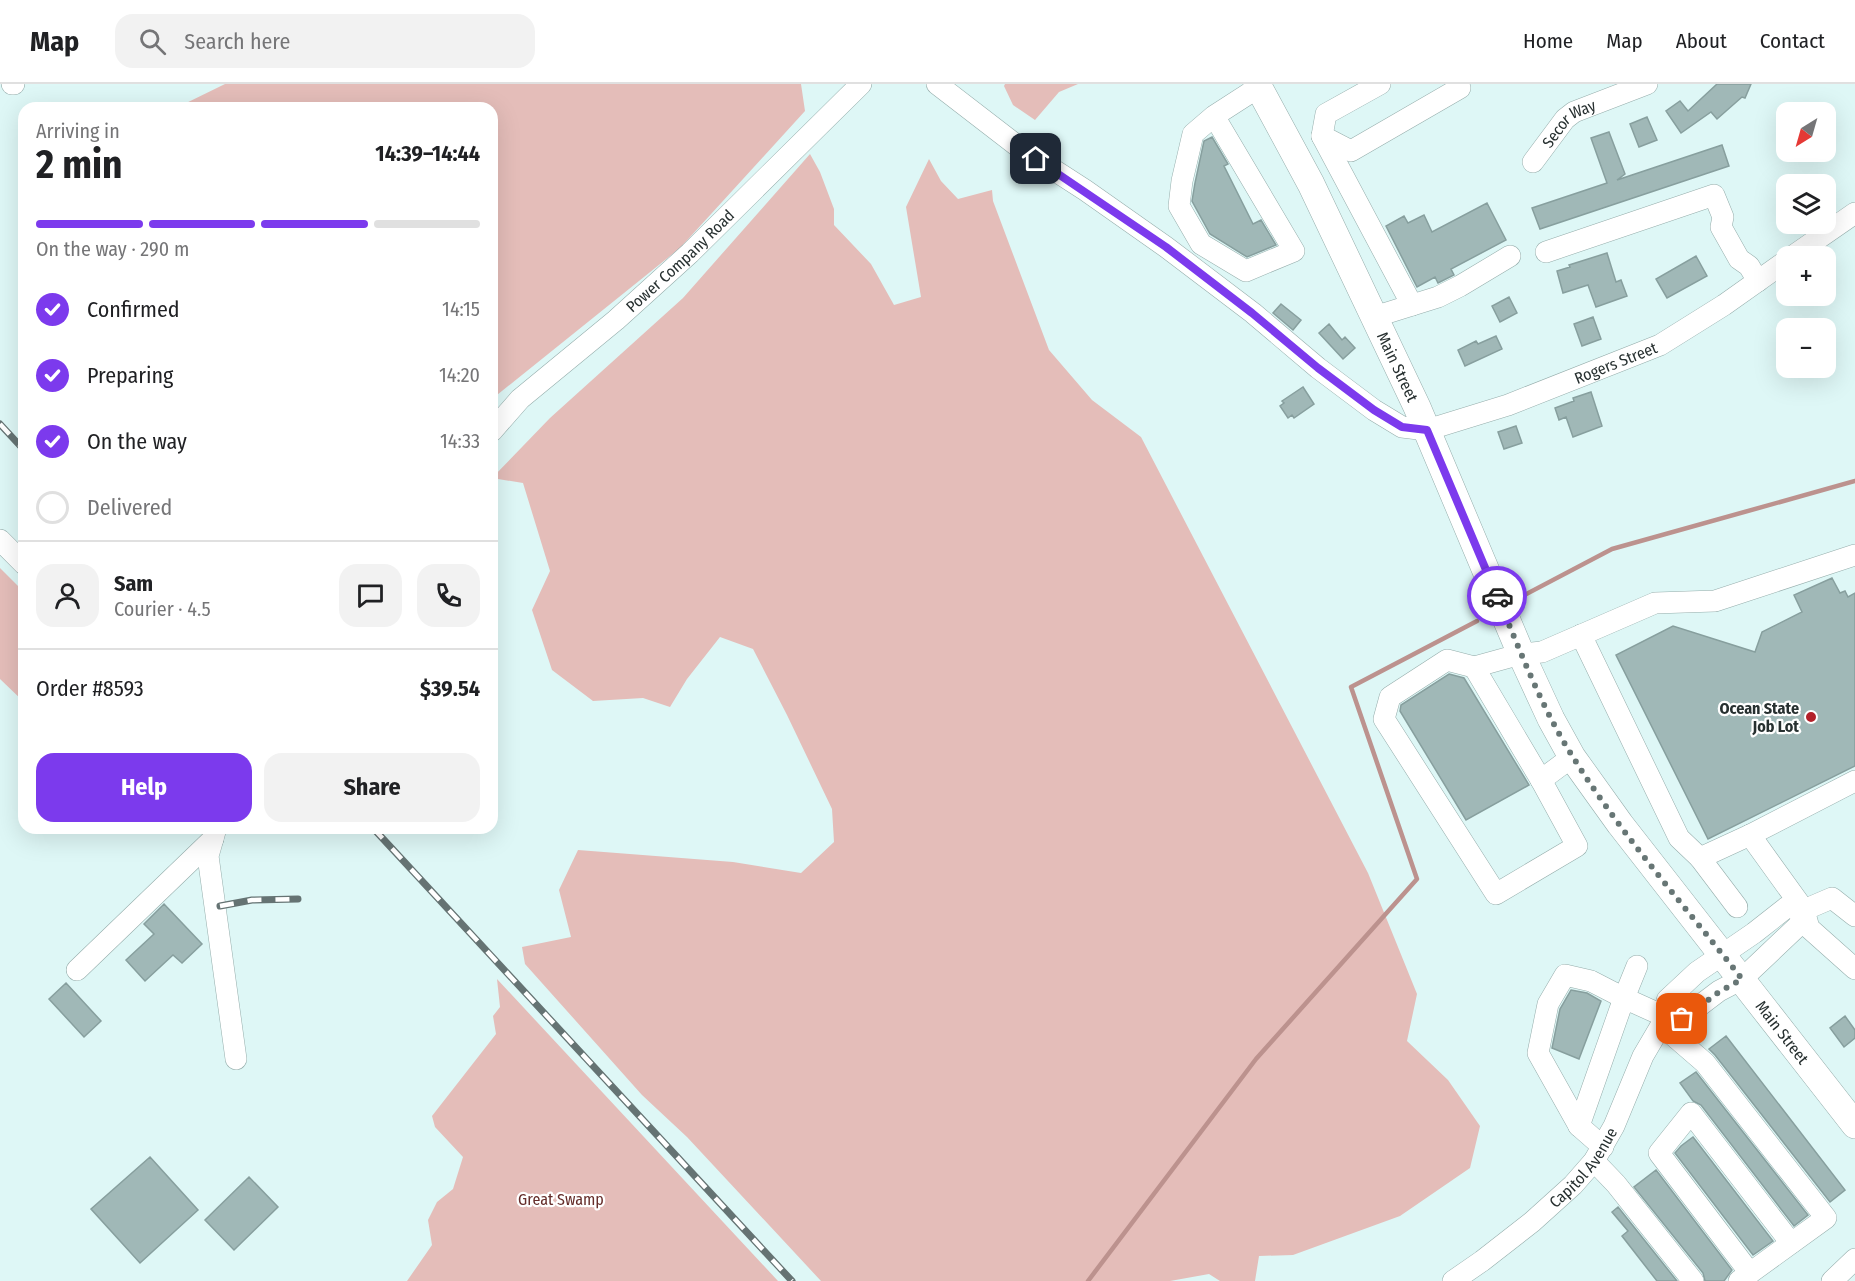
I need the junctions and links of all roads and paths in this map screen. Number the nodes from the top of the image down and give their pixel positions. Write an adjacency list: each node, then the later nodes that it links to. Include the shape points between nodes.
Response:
1 (861, 84): 21 (street, Power Company Road, via 690,253 520,399)
2 (937, 84): 16 (street, via 1020,148)
3 (1380, 84): 8 (street, via 1326,114)
4 (1458, 84): 8 (street, via 1460,88 1351,151)
5 (1647, 84): 10 (street, Secor Way, via 1574,112)
6 (1258, 86): 7 (street); 9 (main road, Main Street)
7 (1214, 116): 12 (street, via 1193,134 1179,206); 12 (street, via 1294,252 1246,272)
8 (1322, 136): 9 (street); 19 (street)
9 (1295, 154): 20 (main road, Main Street)
10 (1533, 162)
11 (1855, 213): 13 (street)
12 (1201, 244): 16 (street)
13 (1807, 246)
14 (1546, 252): 18 (street, via 1714,195 1723,217 1721,227 1739,259)
15 (1510, 256): 19 (street, via 1438,297)
16 (1188, 264): 22 (street, via 1374,410 1402,427)
17 (1776, 265): 18 (street, Rogers Street)
18 (1754, 274): 22 (street, Rogers Street, via 1724,305 1660,345 1508,405)
19 (1412, 305): 20 (street)
20 (1374, 317): 22 (main road, Main Street)
21 (498, 424)
22 (1427, 430): 27 (main road, Main Street)
23 (0, 540): 25 (street)
24 (1855, 555): 26 (street, via 1715,601 1655,603)
25 (18, 558)
26 (1581, 635): 27 (street, via 1542,652); 34 (street, via 1679,838)
27 (1521, 654): 28 (street); 29 (main road, Main Street)
28 (1474, 667): 30 (street); 30 (street, via 1447,660 1390,697 1384,719 1496,894 1577,846)
29 (1572, 757): 30 (street); 38 (main road, Main Street)
30 (1541, 780)
31 (1855, 781): 33 (street)
32 (214, 834): 41 (street); 45 (street, via 208,856)
33 (1750, 835): 34 (street); 36 (street)
34 (1700, 858): 35 (street)
35 (1737, 907)
36 (1804, 910): 37 (street, via 1832,898); 38 (street, via 1787,907); 40 (street, via 1809,928); 42 (street, via 1799,925)
37 (1855, 916)
38 (1723, 955): 42 (main road, Main Street); 44 (street, Capitol Avenue, via 1666,1000)
39 (1637, 966): 43 (street)
40 (1855, 969)
41 (77, 970)
42 (1742, 979): 44 (street, via 1682,1019); 46 (main road, Main Street)
43 (1624, 998): 44 (street); 47 (street); 47 (street, via 1592,981 1565,975 1548,1004 1538,1053)
44 (1663, 1021): 48 (street, Capitol Avenue); 49 (street, via 1705,1063 1826,1218)
45 (236, 1059)
46 (1855, 1125)
47 (1579, 1126): 48 (street)
48 (1598, 1154): 52 (street, Capitol Avenue, via 1573,1185); 53 (street, via 1616,1184)
49 (1791, 1243): 51 (street); 51 (street, via 1691,1113 1659,1153)
50 (1855, 1259): 54 (street)
51 (1744, 1277)
52 (1464, 1278)
53 (1693, 1281)
54 (1832, 1281)

